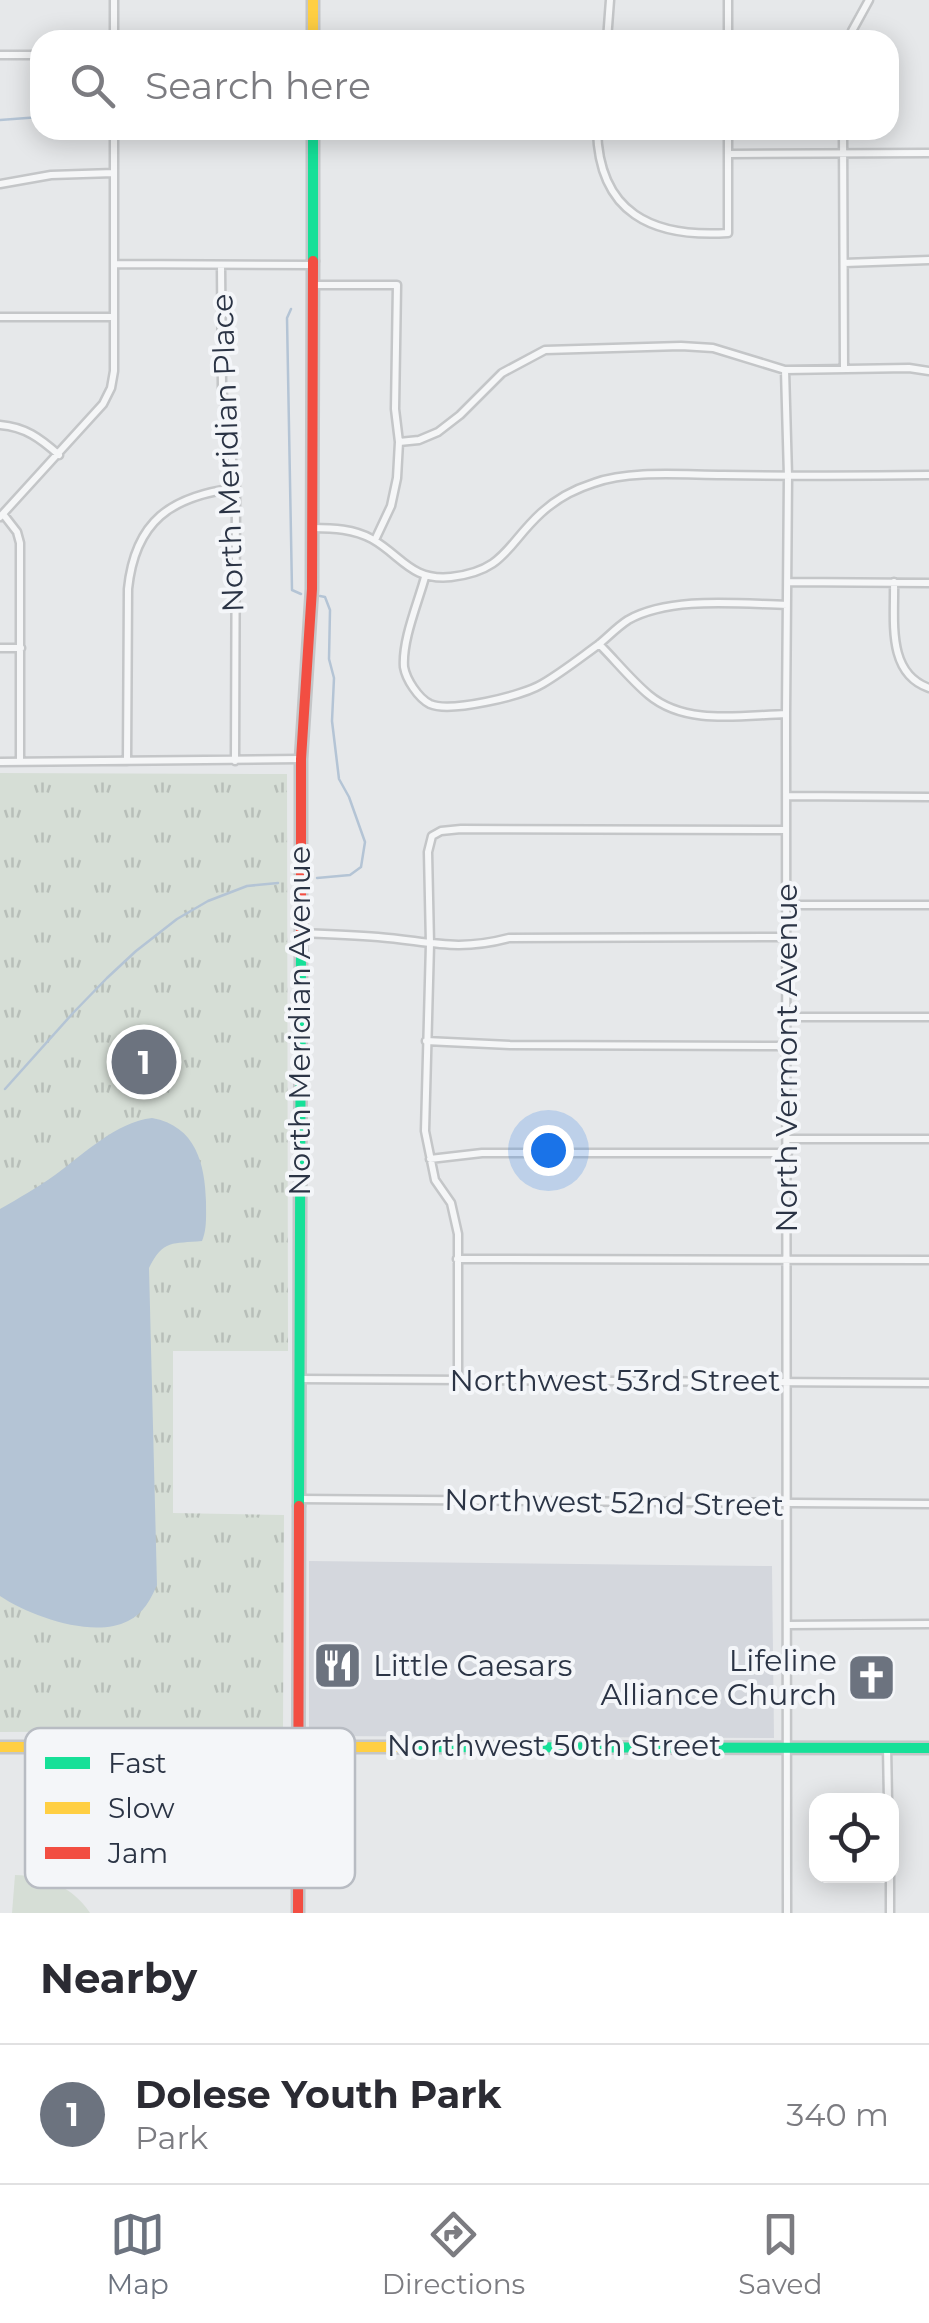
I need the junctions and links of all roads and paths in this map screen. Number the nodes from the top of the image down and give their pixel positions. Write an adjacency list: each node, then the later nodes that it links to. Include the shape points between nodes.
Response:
1 (114, 0): 6 (street)
2 (313, 0): 7 (main road)
3 (728, 0): 9 (street)
4 (869, 0): 10 (street)
5 (610, 1): 8 (street)
6 (114, 30)
7 (313, 30)
8 (608, 30)
9 (728, 30)
10 (853, 30)
11 (0, 55): 12 (street)
12 (30, 55)
13 (114, 140): 21 (street)
14 (313, 140): 27 (main road, North Meridian Avenue)
15 (597, 140): 18 (street, via 608,187 639,217 683,233 728,233)
16 (728, 140): 18 (street)
17 (842, 140): 19 (street)
18 (728, 154): 19 (street)
19 (842, 154): 20 (street); 24 (street)
20 (929, 154)
21 (114, 173): 22 (street); 25 (street)
22 (0, 184)
23 (929, 260): 24 (street)
24 (844, 263): 31 (street)
25 (114, 264): 26 (street); 29 (street)
26 (221, 265): 27 (street); 39 (street, North Meridian Place, via 222,388)
27 (313, 265): 28 (main road, North Meridian Avenue)
28 (313, 285): 35 (street, via 397,285); 41 (main road, North Meridian Avenue)
29 (114, 316): 30 (street); 36 (street, via 107,397)
30 (0, 317)
31 (844, 368): 32 (street); 33 (street)
32 (785, 370): 35 (street, via 714,348 545,350 502,373 438,432); 38 (street, North Vermont Avenue)
33 (929, 371)
34 (0, 425): 36 (street, via 38,436)
35 (399, 442): 42 (street, via 391,506)
36 (59, 454): 40 (street)
37 (929, 475): 38 (street)
38 (788, 476): 43 (street, via 646,475 598,482 541,513 501,558 475,573); 44 (street, North Vermont Avenue)
39 (236, 488): 54 (street, via 178,503 144,534 131,564); 55 (street, North Meridian Place)
40 (1, 515): 50 (street, via 20,544)
41 (312, 528): 42 (street); 53 (main road, North Meridian Avenue)
42 (375, 540): 43 (street)
43 (425, 577): 48 (street, via 404,669 430,704 514,696)
44 (788, 582): 45 (street); 47 (street, North Vermont Avenue)
45 (894, 582): 46 (street); 51 (street, via 896,651 910,678)
46 (929, 582)
47 (787, 605): 48 (street, via 689,604 650,612 628,620); 52 (street, North Vermont Avenue)
48 (600, 644): 52 (street, via 651,698 681,712)
49 (0, 648): 50 (street)
50 (21, 648): 57 (street)
51 (929, 688)
52 (786, 714): 58 (street, North Vermont Avenue)
53 (301, 759): 55 (street); 63 (main road, North Meridian Avenue)
54 (128, 761): 55 (street); 57 (street)
55 (235, 761)
56 (0, 762): 57 (street)
57 (20, 762)
58 (788, 796): 59 (street); 60 (street, North Vermont Avenue)
59 (929, 796)
60 (786, 830): 61 (street, North Vermont Avenue); 65 (street, via 441,831 432,836 428,852)
61 (788, 905): 62 (street); 64 (street, North Vermont Avenue)
62 (929, 905)
63 (300, 932): 65 (street); 77 (main road, North Meridian Avenue)
64 (786, 937): 65 (street); 66 (street, North Vermont Avenue)
65 (430, 944): 68 (street)
66 (787, 1016): 67 (street); 69 (street, North Vermont Avenue)
67 (929, 1017)
68 (426, 1041): 69 (street); 73 (street)
69 (788, 1046): 70 (street, North Vermont Avenue)
70 (788, 1138): 71 (street); 72 (street, North Vermont Avenue)
71 (929, 1139)
72 (788, 1153): 73 (street, via 482,1153); 75 (street, North Vermont Avenue)
73 (430, 1159): 74 (street, via 452,1203)
74 (457, 1259): 75 (street); 78 (street)
75 (787, 1260): 76 (street); 79 (street, North Vermont Avenue)
76 (929, 1260)
77 (300, 1379): 78 (street, Northwest 53rd Street); 81 (main road, North Meridian Avenue)
78 (458, 1381): 79 (street, Northwest 53rd Street)
79 (787, 1382): 80 (street, Northwest 53rd Street); 82 (street, North Vermont Avenue)
80 (929, 1382)
81 (299, 1500): 82 (street, Northwest 52nd Street); 86 (main road, North Meridian Avenue)
82 (786, 1504): 83 (street, Northwest 52nd Street); 85 (street, North Vermont Avenue)
83 (929, 1504)
84 (929, 1624): 85 (street)
85 (787, 1625): 90 (street, North Vermont Avenue)
86 (299, 1728)
87 (355, 1746): 90 (main road, Northwest 50th Street)
88 (0, 1747): 89 (main road, Northwest 50th Street)
89 (25, 1747)
90 (786, 1747): 91 (main road, Northwest 50th Street); 97 (street, North Vermont Avenue)
91 (887, 1748): 92 (main road, Northwest 50th Street); 93 (street)
92 (929, 1748)
93 (888, 1793)
94 (890, 1883): 98 (street)
95 (298, 1888): 96 (main road, North Meridian Avenue)
96 (298, 1913)
97 (787, 1913)
98 (890, 1913)

